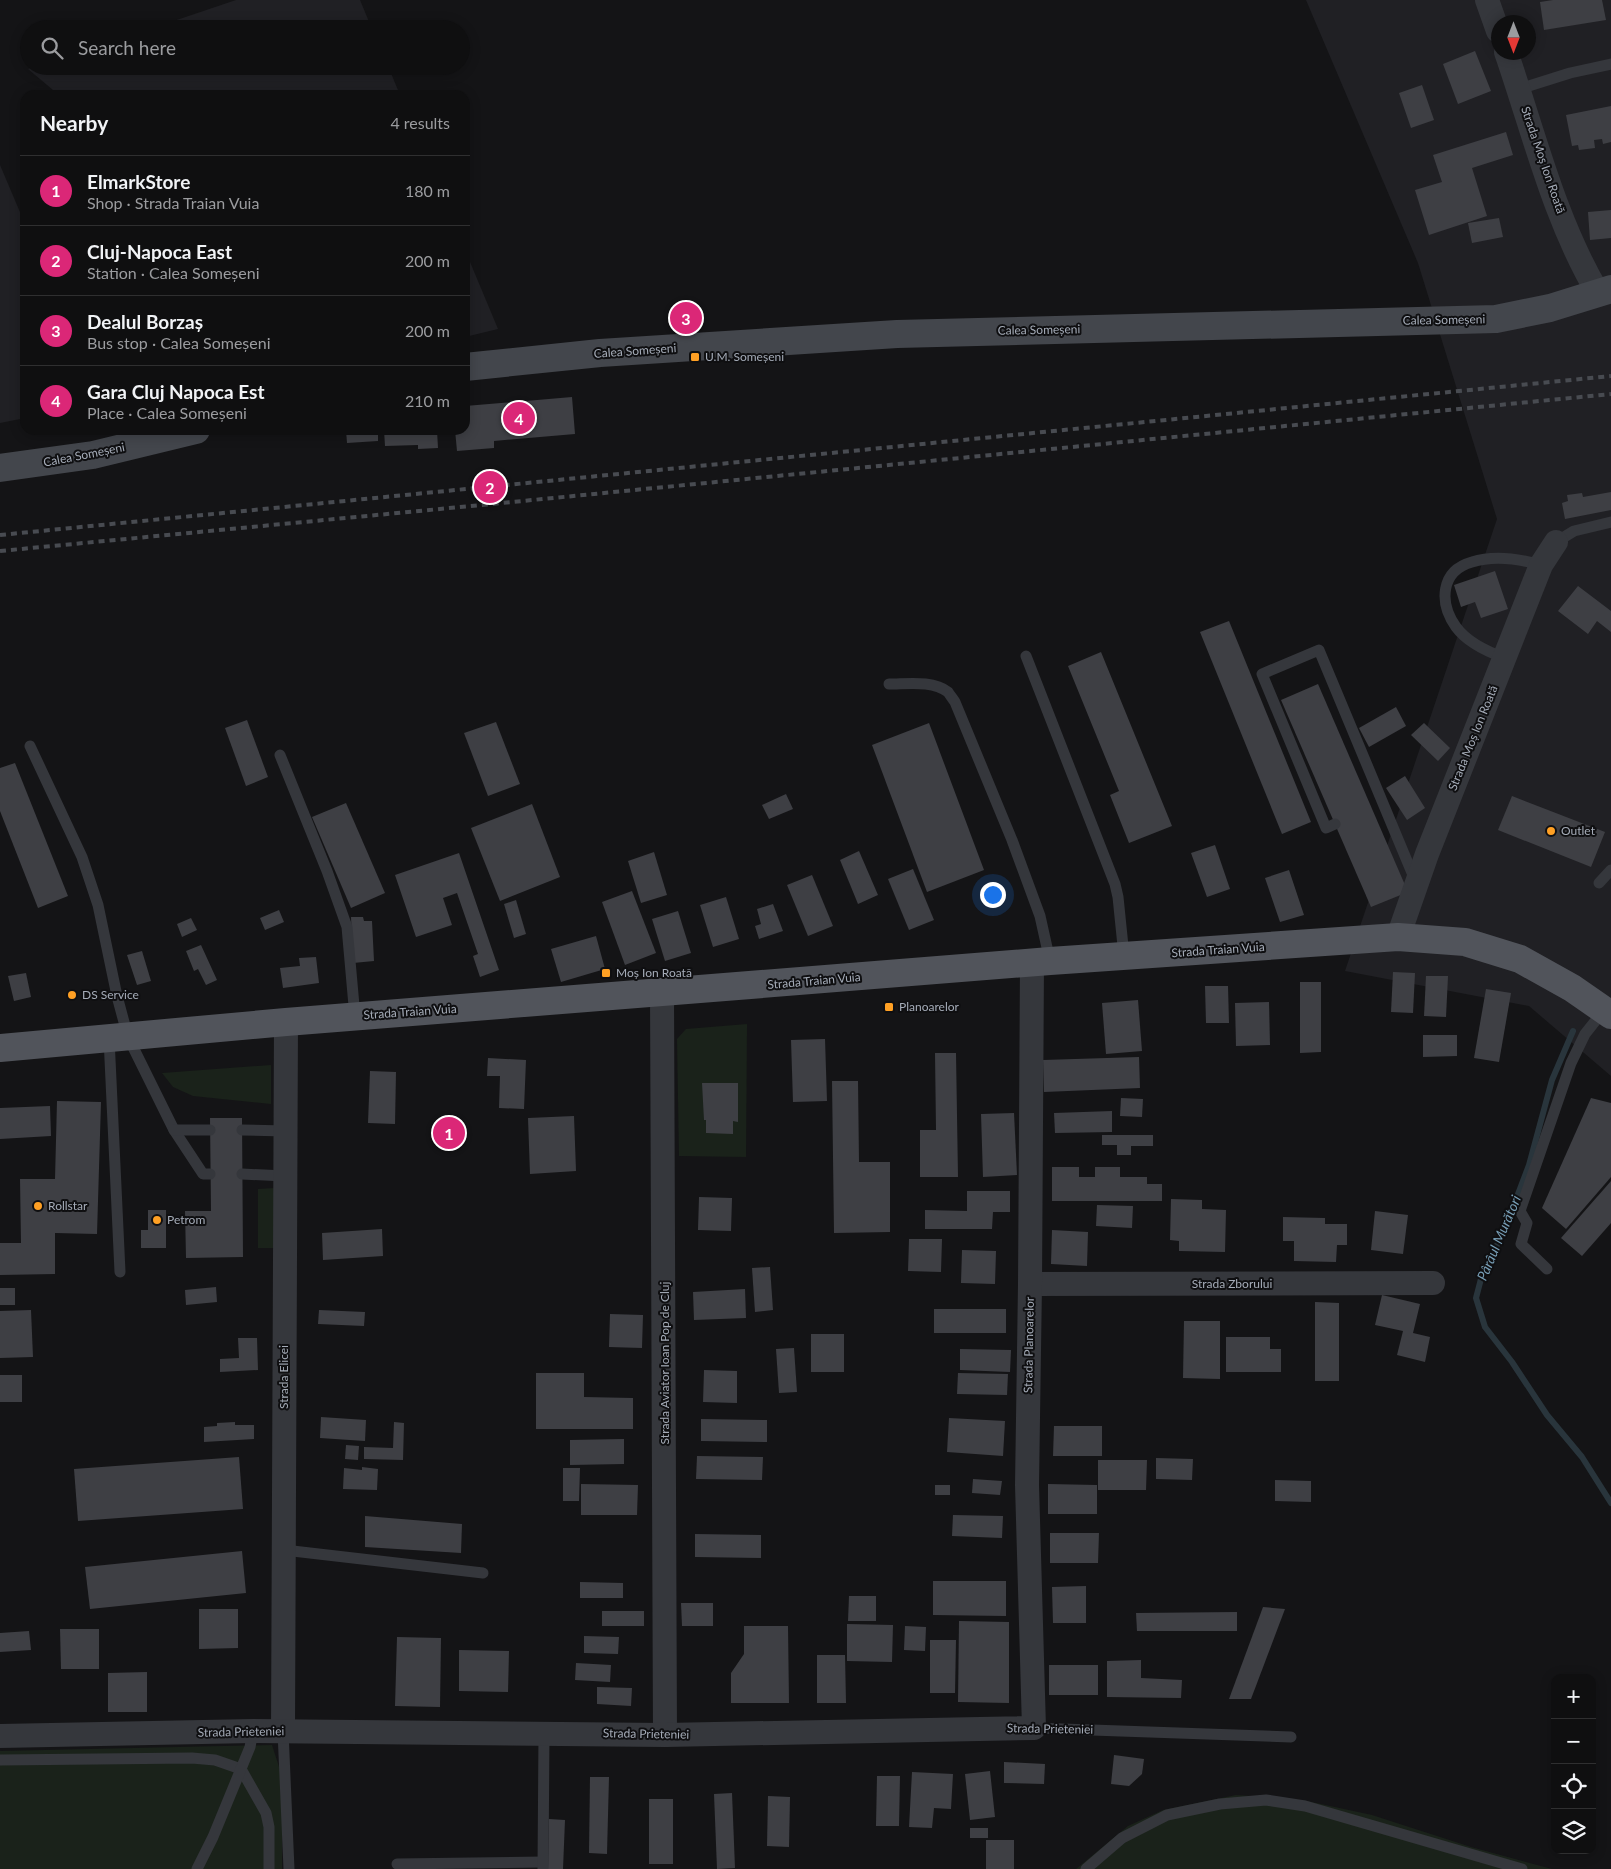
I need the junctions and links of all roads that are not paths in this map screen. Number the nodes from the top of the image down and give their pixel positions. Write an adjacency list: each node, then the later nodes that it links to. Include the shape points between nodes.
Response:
1 (1487, 0): 2 (street)
2 (1492, 15)
3 (1509, 60): 5 (street, Strada Moș Ion Roată)
4 (1611, 64): 5 (lane)
5 (1519, 88): 6 (street, Strada Moș Ion Roată, via 1547,180 1581,265)
6 (1604, 291): 7 (main road, Calea Someșeni, via 1550,308 1496,319 897,334 600,353)
7 (470, 366)
8 (175, 435): 9 (main road, Calea Someșeni, via 93,455)
9 (0, 468)
10 (1611, 522): 11 (lane, via 1574,530)
11 (1556, 542): 12 (street, Strada Moș Ion Roată)
12 (1541, 564): 14 (street, Strada Moș Ion Roată); 14 (lane, via 1492,559 1471,562 1454,572 1446,585 1444,602 1456,628 1475,644)
13 (1026, 656): 25 (lane, via 1116,884)
14 (1505, 658): 23 (street, Strada Moș Ion Roată)
15 (889, 684): 26 (lane, via 934,686 947,692 955,702 1040,916)
16 (30, 746): 31 (lane, via 82,857 98,905)
17 (280, 755): 29 (lane, via 346,927)
18 (1383, 804): 19 (lane); 20 (lane, via 1319,650 1262,674 1326,828); 23 (lane)
19 (1372, 809)
20 (1335, 824)
21 (1611, 870): 22 (lane)
22 (1599, 883)
23 (1416, 884): 24 (street, Strada Moș Ion Roată)
24 (1398, 937): 25 (main road, Strada Traian Vuia); 28 (main road, Strada Traian Vuia, via 1465,942 1520,959 1572,988)
25 (1124, 956): 26 (main road, Strada Traian Vuia)
26 (1041, 962): 27 (main road, Strada Traian Vuia); 43 (street, Strada Planoarelor)
27 (662, 992): 29 (main road, Strada Traian Vuia); 50 (street, Strada Aviator Ioan Pop de Cluj)
28 (1607, 1013): 40 (lane, via 1585,1034 1571,1063 1520,1211 1527,1223 1521,1244)
29 (355, 1016): 30 (main road, Strada Traian Vuia)
30 (286, 1022): 31 (main road, Strada Traian Vuia); 36 (street, Strada Elicei)
31 (119, 1038): 32 (main road, Strada Traian Vuia); 33 (lane); 41 (lane)
32 (0, 1048)
33 (174, 1130): 34 (lane); 37 (lane, via 203,1174)
34 (210, 1130)
35 (242, 1130): 36 (lane)
36 (286, 1131): 39 (street, Strada Elicei)
37 (210, 1174)
38 (242, 1174): 39 (lane)
39 (285, 1176): 44 (street, Strada Elicei)
40 (1547, 1269)
41 (120, 1272)
42 (1433, 1283): 43 (street, Strada Zborului)
43 (1030, 1284): 46 (street, Strada Planoarelor, via 1027,1485)
44 (284, 1550): 45 (lane); 48 (street, Strada Elicei)
45 (483, 1573)
46 (1034, 1728): 50 (street, Strada Prieteniei); 52 (lane, Strada Prieteniei)
47 (253, 1731): 48 (street, Strada Prieteniei); 51 (street, Strada Prieteniei); 54 (lane)
48 (283, 1731): 49 (street, Strada Prieteniei); 59 (lane)
49 (544, 1733): 50 (street, Strada Prieteniei); 56 (lane)
50 (665, 1735)
51 (0, 1736)
52 (1291, 1737)
53 (0, 1760): 54 (lane, via 192,1758 215,1760)
54 (241, 1769): 57 (lane); 58 (lane, via 266,1813)
55 (397, 1864): 56 (lane)
56 (543, 1865)
57 (197, 1869)
58 (269, 1869)
59 (289, 1869)
60 (1086, 1869): 61 (lane, via 1122,1838 1167,1815 1220,1804 1266,1800 1305,1806)
61 (1522, 1869)

